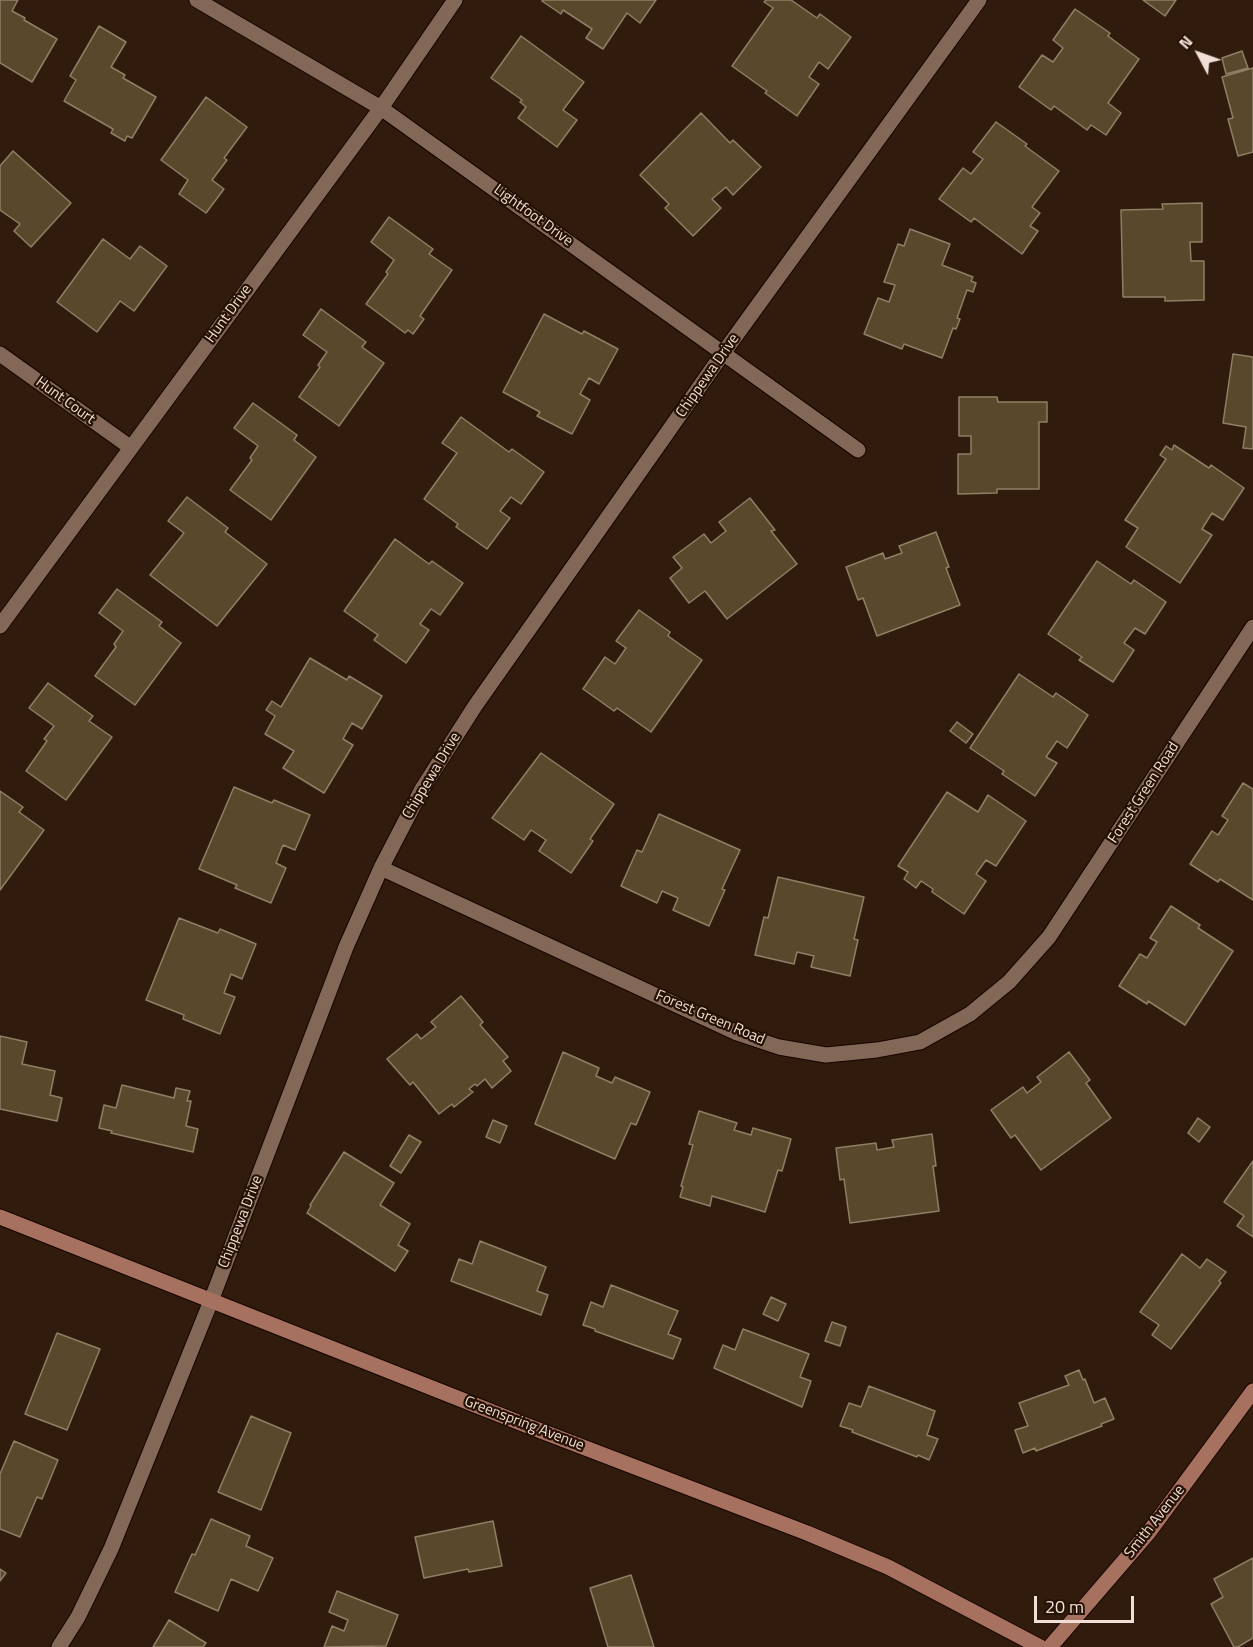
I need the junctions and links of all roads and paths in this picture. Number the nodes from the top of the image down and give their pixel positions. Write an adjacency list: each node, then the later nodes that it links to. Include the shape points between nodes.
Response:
1 (197, 0): 4 (street, Lightfoot Drive)
2 (455, 0): 4 (street, Hunt Drive)
3 (979, 0): 5 (street, Chippewa Drive)
4 (381, 108): 5 (street, Lightfoot Drive); 7 (street, Hunt Drive)
5 (724, 352): 8 (street, Lightfoot Drive); 11 (street, Chippewa Drive, via 475,706 422,789)
6 (0, 354): 7 (street, Hunt Court)
7 (130, 447): 9 (street, Hunt Drive)
8 (858, 450)
9 (0, 626)
10 (1253, 627): 11 (street, Forest Green Road, via 1049,937 1001,988 970,1014 920,1042 826,1055 779,1047 737,1033)
11 (381, 868): 13 (street, Chippewa Drive, via 346,947)
12 (0, 1217): 13 (main road, Greenspring Avenue)
13 (211, 1301): 15 (street, Chippewa Drive, via 111,1549); 16 (main road, Greenspring Avenue, via 807,1533 888,1568)
14 (1253, 1391): 17 (main road, Smith Avenue, via 1149,1533)
15 (59, 1647)
16 (1040, 1647)
17 (1050, 1647)

